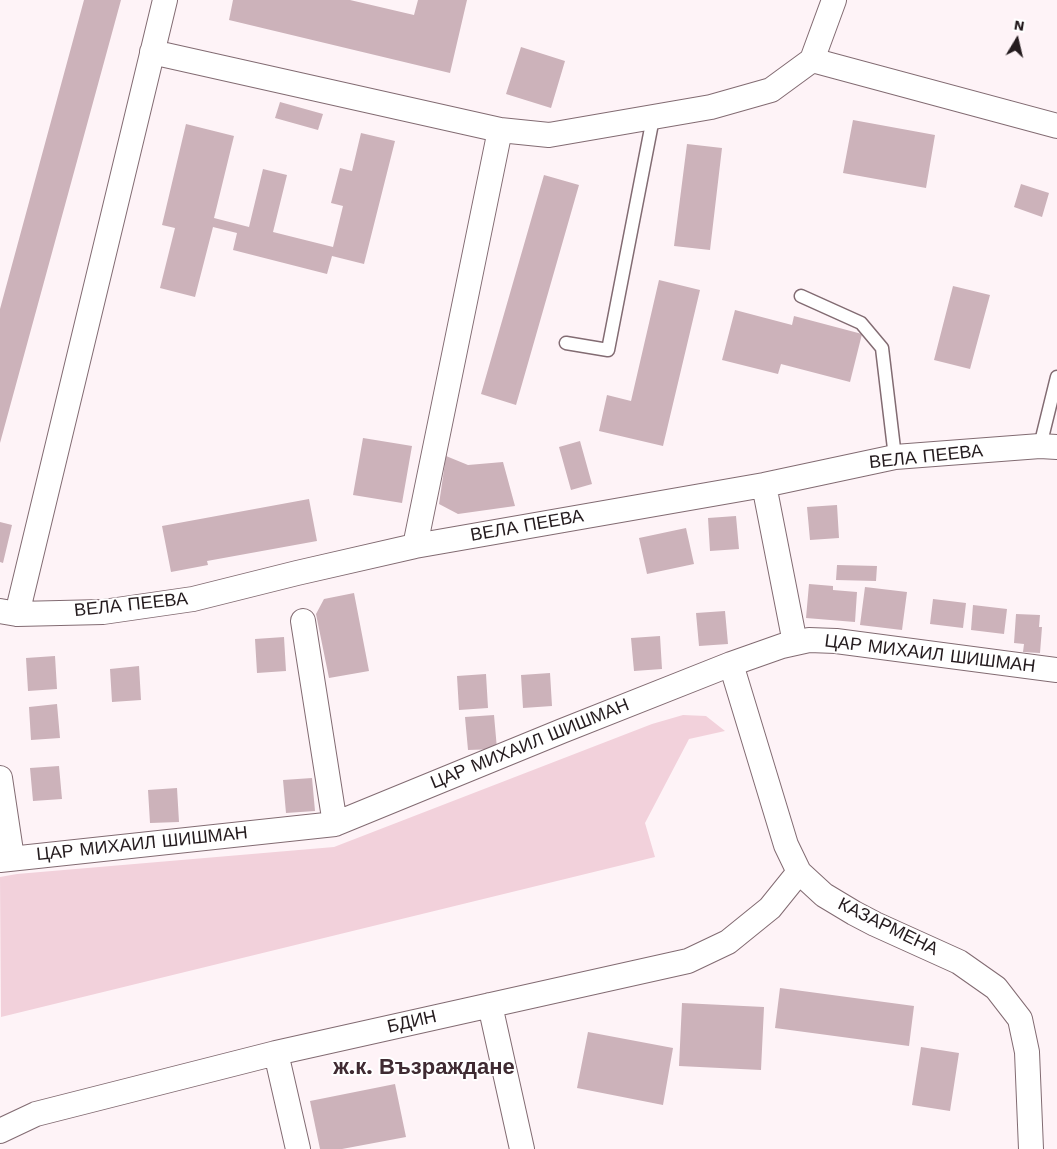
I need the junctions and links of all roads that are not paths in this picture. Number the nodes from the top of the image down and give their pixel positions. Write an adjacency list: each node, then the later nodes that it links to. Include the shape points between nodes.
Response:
1 (165, 0): 3 (street)
2 (834, 0): 4 (street)
3 (152, 52): 7 (street); 15 (street)
4 (812, 60): 5 (street, via 771,90 710,108); 6 (street)
5 (652, 118): 7 (street, via 549,134); 9 (lane, via 608,350)
6 (1057, 126)
7 (500, 130): 14 (street)
8 (801, 296): 12 (lane, via 861,323 882,348)
9 (566, 343)
10 (1057, 377): 11 (lane)
11 (1048, 447): 12 (street, ВЕЛА ПЕЕВА)
12 (895, 458): 13 (street, ВЕЛА ПЕЕВА)
13 (764, 485): 14 (street, ВЕЛА ПЕЕВА); 17 (street)
14 (415, 546): 15 (street, ВЕЛА ПЕЕВА, via 192,599 103,612)
15 (9, 612)
16 (303, 621): 21 (street)
17 (795, 643): 18 (street, ЦАР МИХАИЛ ШИШМАН); 19 (street, ЦАР МИХАИЛ ШИШМАН, via 836,641)
18 (731, 664): 21 (street, ЦАР МИХАИЛ ШИШМАН); 23 (street, КАЗАРМЕНА, via 786,845)
19 (1057, 670)
20 (0, 778): 22 (street)
21 (335, 824): 22 (street, ЦАР МИХАИЛ ШИШМАН)
22 (6, 859)
23 (799, 872): 24 (street, БДИН, via 770,908 728,942 688,961); 29 (street, КАЗАРМЕНА, via 824,895 854,913 959,962 996,988 1020,1019 1027,1052)
24 (490, 1005): 25 (street, БДИН); 28 (street)
25 (276, 1053): 26 (street, БДИН, via 36,1114); 27 (street)
26 (0, 1131)
27 (298, 1149)
28 (522, 1149)
29 (1031, 1149)

